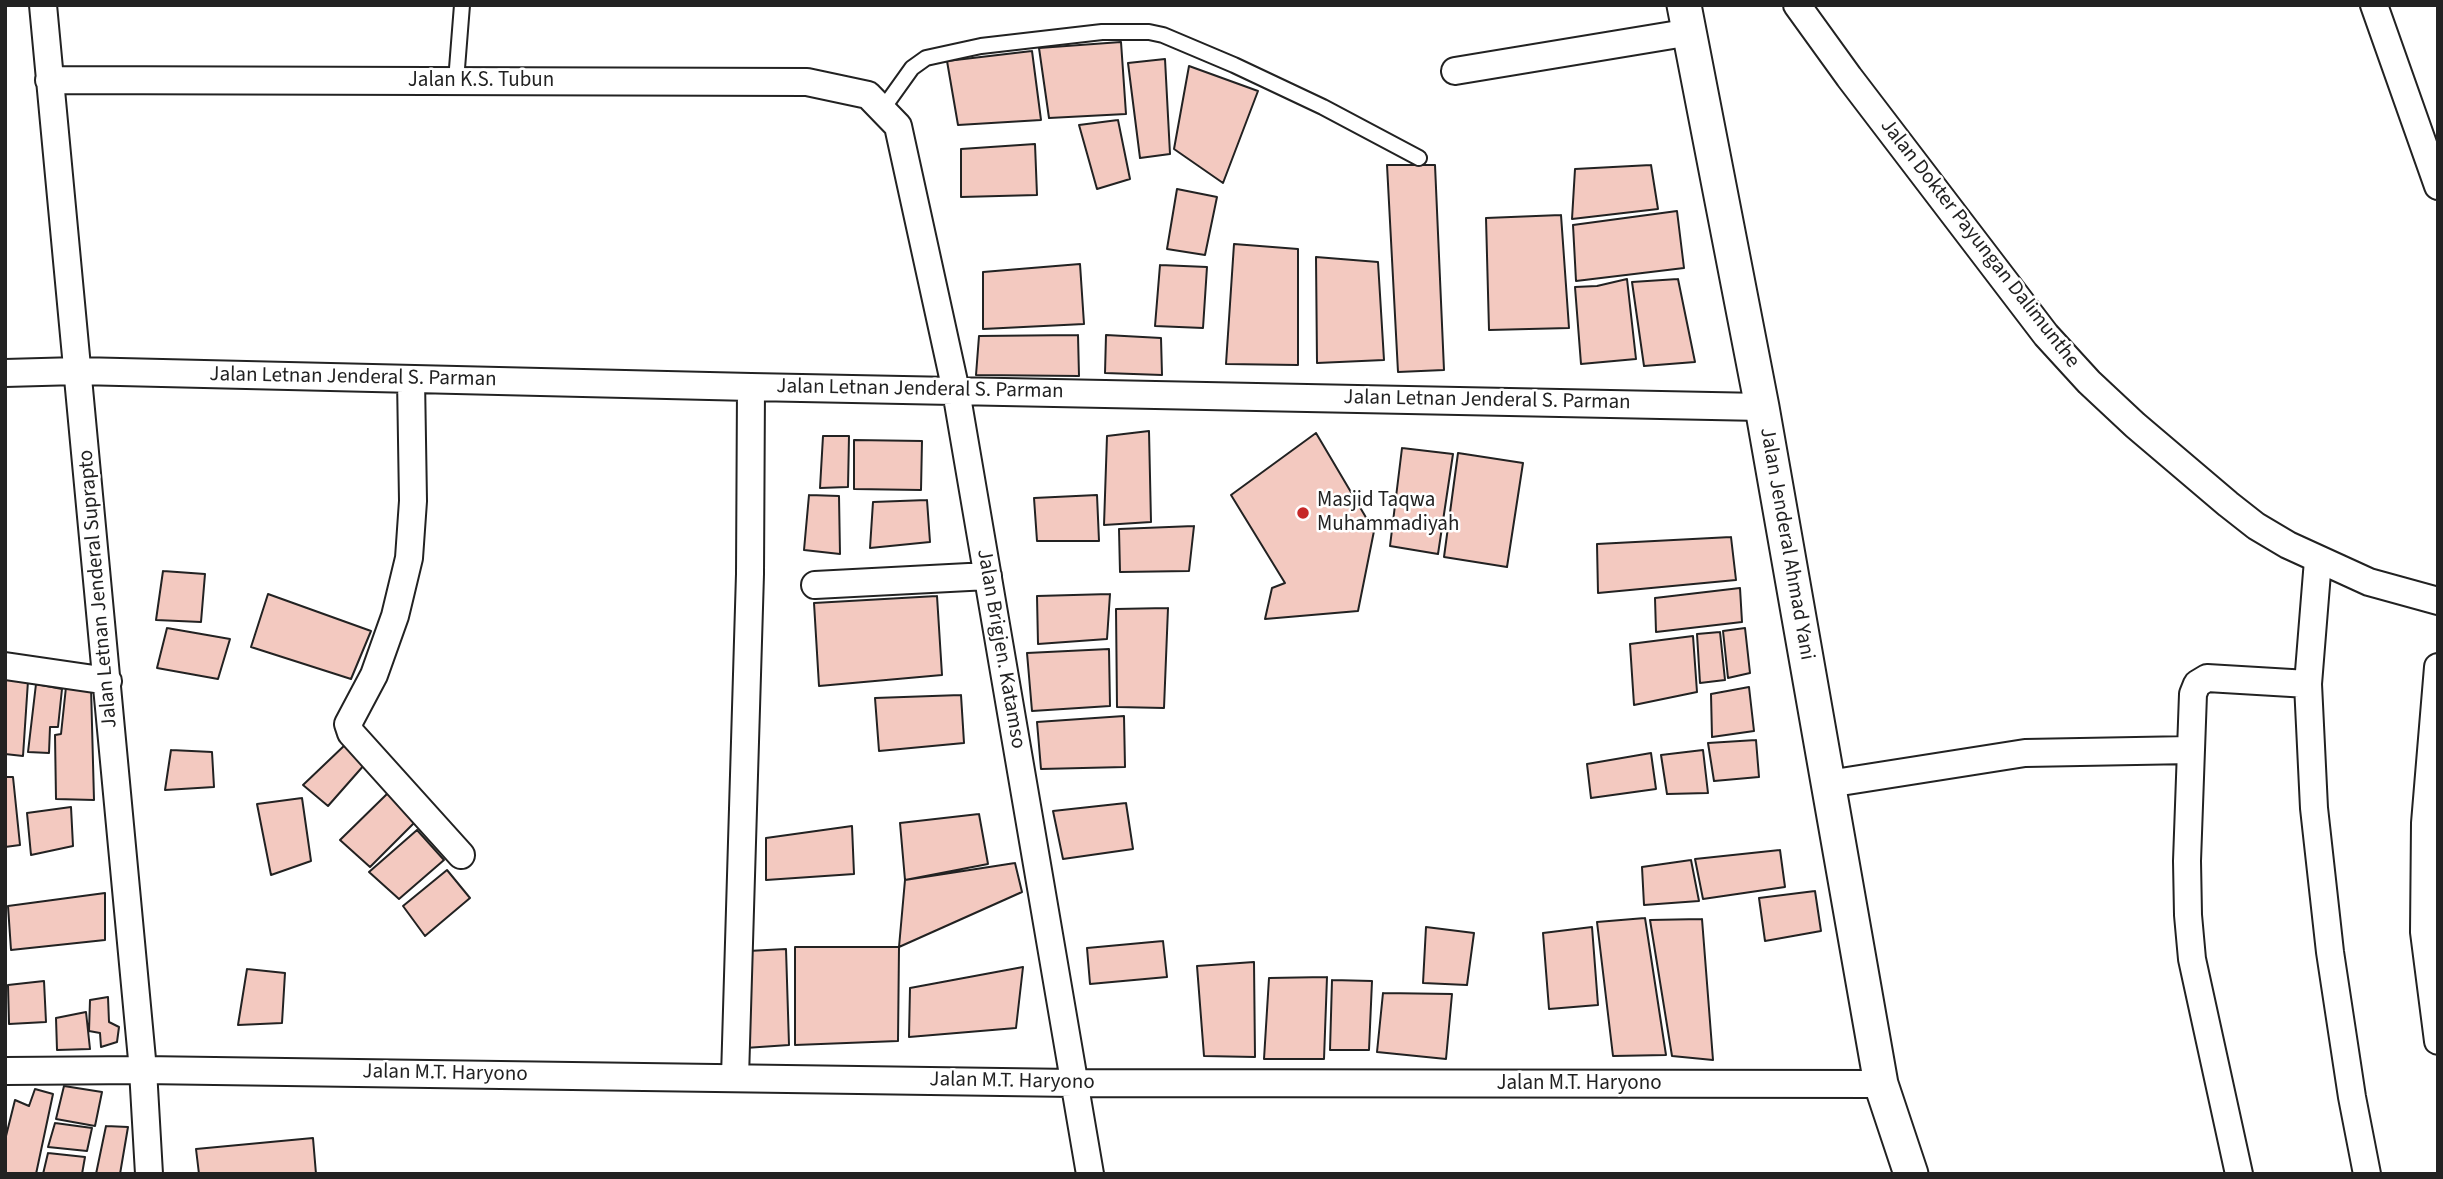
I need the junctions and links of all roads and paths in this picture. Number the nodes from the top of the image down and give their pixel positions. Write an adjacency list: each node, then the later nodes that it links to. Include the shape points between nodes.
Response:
1 (43, 5): 7 (street, Jalan Letnan Jenderal Suprapto)
2 (462, 5): 8 (lane)
3 (1797, 5): 18 (street, Jalan Dokter Payungan Dalimunthe, via 2046,335 2089,382 2256,526)
4 (2374, 5): 11 (street)
5 (1687, 19): 6 (street); 17 (street, Jalan Jenderal Ahmad Yani)
6 (1455, 71)
7 (49, 80): 8 (street, Jalan K.S. Tubun); 12 (street, Jalan Letnan Jenderal Suprapto)
8 (456, 81): 9 (street, Jalan K.S. Tubun, via 807,82 868,95)
9 (890, 118): 10 (lane, via 912,68 926,58 982,46 1102,32 1149,32 1234,65); 16 (street, Jalan Brigjen. Katamso)
10 (1419, 158)
11 (2438, 186)
12 (78, 371): 13 (street, Jalan Letnan Jenderal S. Parman); 14 (street, Jalan Letnan Jenderal S. Parman); 24 (street, Jalan Letnan Jenderal Suprapto)
13 (5, 373)
14 (411, 379): 15 (street, Jalan Letnan Jenderal S. Parman); 28 (street, via 409,558 383,651 348,724 351,733)
15 (751, 387): 16 (street, Jalan Letnan Jenderal S. Parman); 32 (street)
16 (956, 391): 17 (street, Jalan Letnan Jenderal S. Parman); 19 (street, Jalan Brigjen. Katamso)
17 (1762, 407): 27 (street, Jalan Jenderal Ahmad Yani)
18 (2318, 560): 21 (street, Jalan Dokter Payungan Dalimunthe, via 2369,582); 25 (street)
19 (988, 576): 20 (street); 33 (street, Jalan Brigjen. Katamso)
20 (815, 585)
21 (2438, 601)
22 (5, 666): 24 (street)
23 (2438, 667): 29 (street, via 2425,823 2424,932)
24 (108, 681): 30 (street, Jalan Letnan Jenderal Suprapto)
25 (2308, 684): 26 (street, via 2201,681 2193,694); 39 (street, via 2314,808 2330,952)
26 (2191, 750): 27 (street, via 2025,753); 38 (street, via 2187,861 2191,948)
27 (1828, 784): 34 (street, Jalan Jenderal Ahmad Yani)
28 (461, 855)
29 (2438, 1041)
30 (143, 1070): 31 (street, Jalan M.T. Haryono); 32 (street, Jalan M.T. Haryono); 35 (street, Jalan Letnan Jenderal Suprapto)
31 (5, 1071)
32 (735, 1077): 33 (street, Jalan M.T. Haryono)
33 (1073, 1083): 34 (street, Jalan M.T. Haryono); 36 (street, Jalan Brigjen. Katamso)
34 (1881, 1084): 37 (street, Jalan Jenderal Ahmad Yani)
35 (149, 1174)
36 (1090, 1174)
37 (1910, 1174)
38 (2239, 1174)
39 (2367, 1174)

